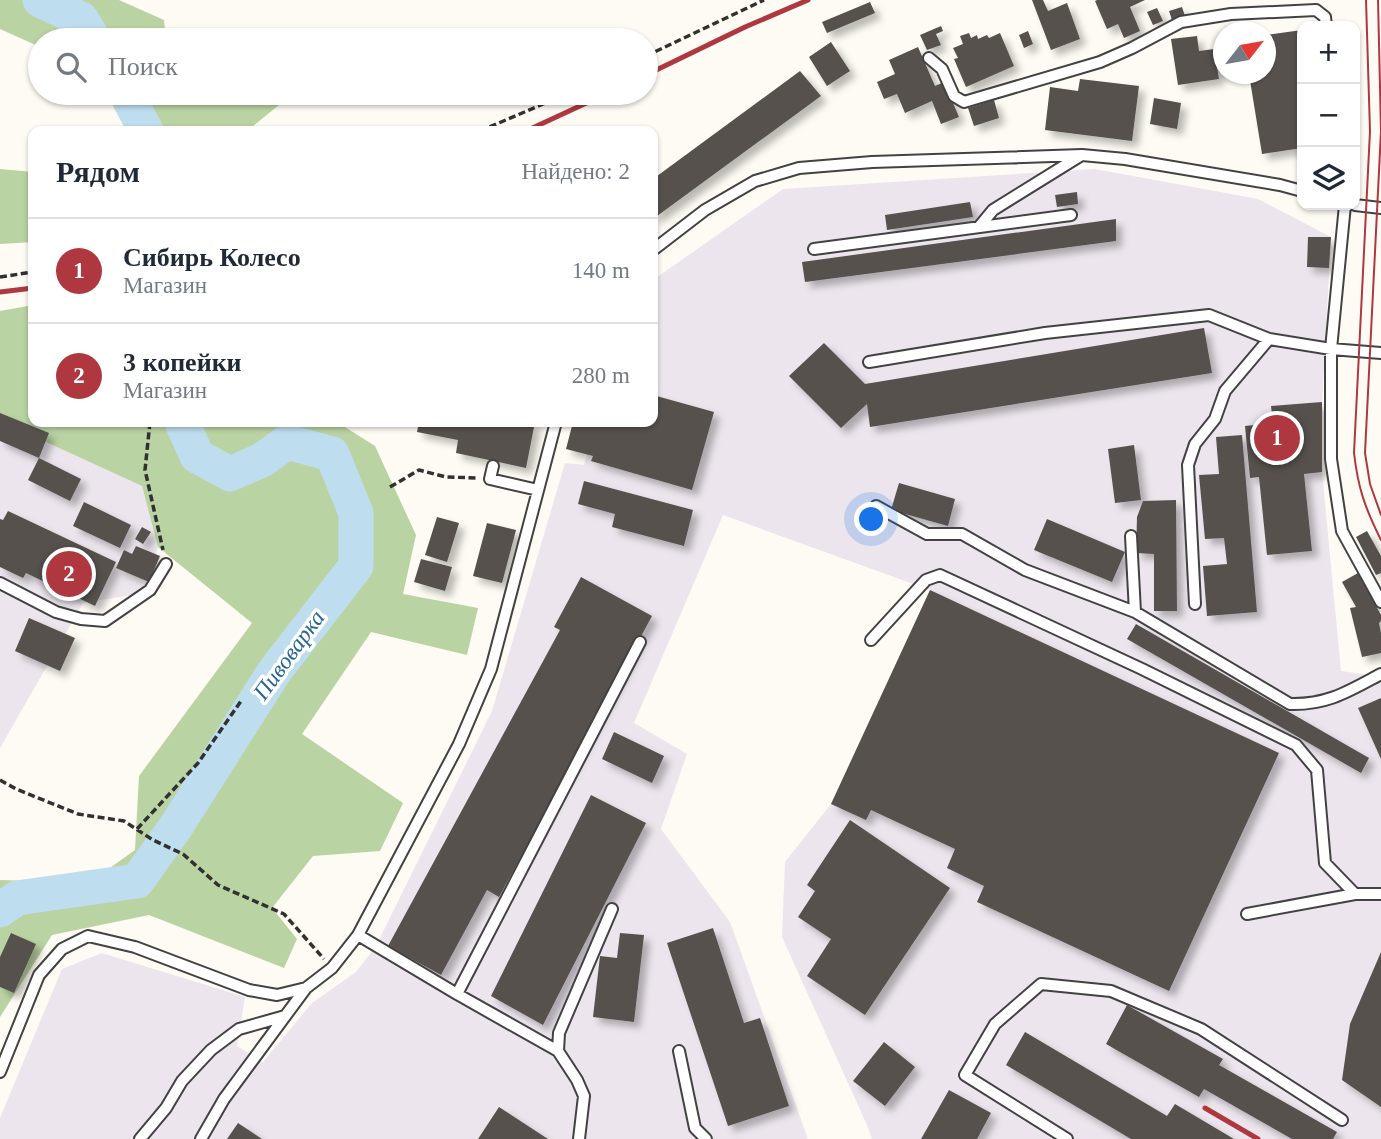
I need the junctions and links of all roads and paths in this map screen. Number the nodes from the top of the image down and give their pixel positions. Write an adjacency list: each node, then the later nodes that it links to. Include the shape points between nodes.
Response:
1 (764, 0): 3 (path)
2 (1326, 21): 4 (lane, via 1316,10 1231,14 1181,22 1100,62 964,102 954,96 942,69)
3 (658, 51)
4 (929, 58)
5 (541, 105): 6 (path)
6 (492, 126)
7 (1082, 155): 8 (lane); 13 (lane, via 993,210); 14 (lane, via 799,168 755,181 705,210)
8 (1297, 190)
9 (1360, 206): 10 (lane)
10 (1381, 208)
11 (1345, 210): 19 (lane)
12 (1071, 215): 13 (lane)
13 (979, 227): 15 (lane)
14 (658, 246)
15 (814, 249)
16 (28, 273): 17 (path)
17 (0, 277)
18 (1269, 339): 19 (lane); 21 (lane, via 1209,315 1045,333); 33 (lane, via 1225,391 1215,419 1195,444 1188,465)
19 (1331, 349): 20 (lane); 32 (lane, via 1331,460 1342,531)
20 (1381, 353)
21 (869, 362)
22 (149, 427): 30 (path, via 145,470)
23 (555, 427): 27 (lane)
24 (493, 467): 25 (lane)
25 (490, 479): 26 (path, via 446,477 419,470); 27 (lane)
26 (390, 487)
27 (538, 490): 45 (lane, via 491,669 459,744)
28 (876, 506): 34 (lane, via 928,534 962,534 1026,570)
29 (1131, 536): 34 (lane)
30 (166, 564): 31 (lane, via 150,590 105,621 56,612)
31 (0, 583)
32 (1381, 603)
33 (1195, 604)
34 (1135, 612): 37 (lane, via 1290,704 1332,699)
35 (871, 640): 41 (lane, via 926,580 940,575 1296,745 1317,770 1325,863)
36 (640, 642): 48 (lane)
37 (1381, 674)
38 (241, 701): 40 (path, via 198,764)
39 (0, 780): 40 (path, via 78,814 124,821)
40 (137, 829): 46 (path, via 183,854 218,885 284,914)
41 (1355, 894): 42 (lane); 44 (lane)
42 (1381, 894)
43 (612, 909): 50 (lane, via 559,1033)
44 (1247, 914)
45 (358, 935): 46 (lane); 48 (lane)
46 (332, 968): 47 (lane)
47 (306, 988): 49 (lane); 52 (lane, via 277,995 249,990 135,947 88,936 62,949 39,975)
48 (457, 994): 50 (lane)
49 (285, 1016): 54 (lane, via 239,1029 211,1050); 55 (lane, via 224,1099)
50 (558, 1051): 56 (lane, via 584,1096)
51 (678, 1051): 57 (lane, via 695,1128)
52 (0, 1072)
53 (1342, 1120): 58 (lane, via 1201,1029 1111,991 1041,984 995,1024 965,1075)
54 (140, 1139)
55 (201, 1139)
56 (579, 1139)
57 (706, 1139)
58 (1067, 1139)

